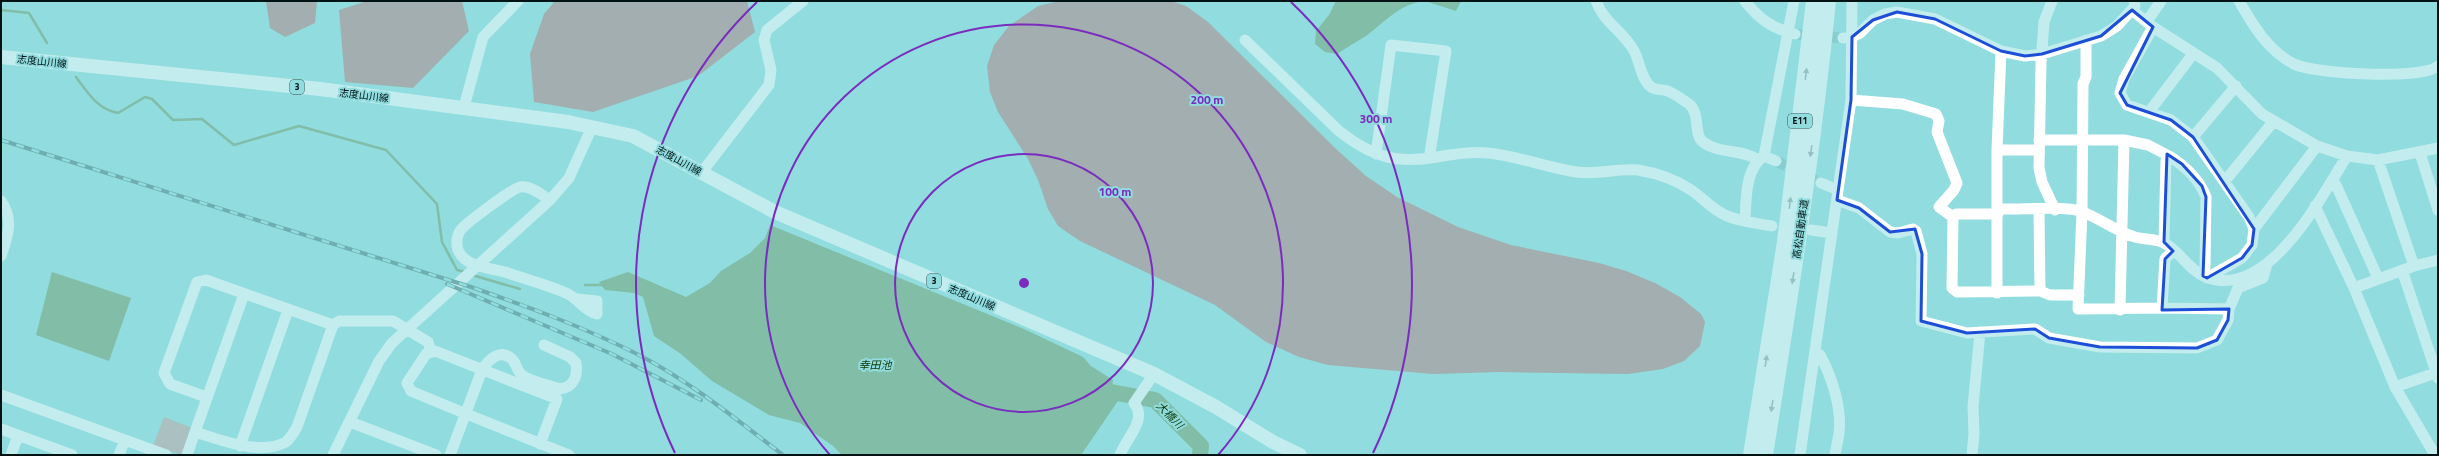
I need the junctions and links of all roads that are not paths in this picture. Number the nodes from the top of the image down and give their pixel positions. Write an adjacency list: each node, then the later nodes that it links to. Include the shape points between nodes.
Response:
1 (518, 1): 25 (street, via 483,37)
2 (803, 1): 44 (street, via 768,30 764,40 771,70 769,85)
3 (1596, 1): 41 (street, via 1600,12 1633,49 1645,81 1658,91 1667,90 1690,105 1697,117 1699,138 1703,143 1728,152)
4 (1745, 1): 14 (street, via 1757,16 1774,28)
5 (1794, 1): 14 (street)
6 (1814, 1): 113 (highway, 高松自動車道 / E11, one-way to 6, via 1785,242)
7 (1828, 1): 114 (highway, 高松自動車道 / E11, one-way to 114, via 1799,240)
8 (1852, 1): 15 (street)
9 (2052, 1): 19 (street, via 2044,22)
10 (2161, 1): 13 (street)
11 (2239, 1): 22 (street, via 2254,28 2273,48 2295,64 2332,72 2410,74 2424,73)
12 (2133, 6): 13 (street); 17 (street, via 2106,33)
13 (2150, 24): 20 (street); 26 (street, via 2120,93 2127,106)
14 (1791, 33): 41 (street)
15 (1848, 38): 18 (street, via 1860,33 1873,20 1897,12 1935,19); 24 (street)
16 (1245, 40): 36 (street, via 1339,131 1354,143)
17 (2086, 40): 19 (street); 30 (street, via 2086,76 2082,84)
18 (2000, 51): 19 (street, via 2025,56); 35 (street)
19 (2042, 54): 32 (street)
20 (2193, 54): 23 (street, via 2217,68); 26 (street, via 2152,108)
21 (1, 57): 25 (main road, 志度山川線 / 3, via 320,89)
22 (2438, 66)
23 (2236, 86): 27 (street); 29 (street)
24 (1851, 100): 48 (street); 57 (street, via 1903,104 1936,114 1939,121 1937,132 1957,183 1939,207)
25 (464, 107): 28 (main road, 志度山川線 / 3)
26 (2151, 113): 29 (street, via 2171,120)
27 (2273, 122): 33 (street); 46 (street)
28 (592, 127): 44 (main road, 志度山川線 / 3, via 633,136); 49 (street, via 569,178)
29 (2193, 137): 46 (street)
30 (2082, 140): 31 (street); 32 (street); 56 (street)
31 (2124, 140): 38 (street, via 2148,145); 62 (street)
32 (2039, 145): 35 (street); 53 (street, via 2042,182)
33 (2317, 146): 39 (street); 60 (street)
34 (2438, 148): 37 (street)
35 (1997, 150): 55 (street)
36 (1376, 154): 40 (street, via 1390,159 1411,161); 40 (street, via 1390,45 1446,51 1430,153)
37 (2420, 154): 42 (street); 54 (street)
38 (2169, 156): 64 (street, via 2166,161); 71 (street, via 2202,186 2206,197)
39 (2347, 156): 42 (street); 45 (street)
40 (1432, 158): 58 (street, via 1487,152 1579,173 1636,170 1657,174 1677,181 1726,216)
41 (1761, 158): 43 (street); 58 (street, via 1752,169)
42 (2378, 160): 69 (street)
43 (1776, 161)
44 (702, 172): 89 (main road, 志度山川線 / 3, via 775,212)
45 (2332, 180): 51 (street); 72 (street)
46 (2225, 181): 60 (street)
47 (1821, 183): 48 (street)
48 (1838, 195): 63 (street); 84 (street, via 1890,232 1898,233 1913,229 1916,231 1922,254 1921,321 1957,331)
49 (550, 200): 78 (street, via 535,190 522,186 509,191 460,231 457,242 459,252 479,266); 95 (street, via 392,343 379,361)
50 (1, 201): 66 (street, via 10,221 8,238)
51 (2315, 206): 68 (street, via 2285,249); 73 (street)
52 (2039, 210): 53 (street); 55 (street); 74 (street)
53 (2056, 210): 56 (street)
54 (2438, 210)
55 (1998, 212): 57 (street, via 1956,214); 75 (street)
56 (2082, 212): 62 (street); 77 (street)
57 (1953, 217): 75 (street, via 1952,288 1957,292)
58 (1745, 221): 59 (street)
59 (1772, 226)
60 (2254, 229): 71 (street, via 2252,245 2242,258)
61 (1811, 230): 63 (street)
62 (2122, 232): 64 (street, via 2132,237); 82 (street)
63 (1832, 233): 87 (street)
64 (2164, 242): 65 (street)
65 (2173, 251): 71 (street); 79 (street, via 2165,259)
66 (1, 256)
67 (2438, 260): 69 (street)
68 (2268, 264): 71 (street, via 2234,279 2215,280); 80 (street, via 2263,278 2238,288)
69 (2414, 266): 70 (street)
70 (2402, 270): 72 (street); 90 (street)
71 (2205, 277)
72 (2378, 278): 73 (street)
73 (2354, 288): 91 (street)
74 (2040, 291): 75 (street); 77 (street, via 2050,294)
75 (1997, 293)
76 (244, 294): 81 (street); 93 (street); 93 (street, via 206,280 197,282 164,373 170,384)
77 (2079, 294): 82 (street, via 2078,309)
78 (577, 299)
79 (2162, 308): 80 (street); 82 (street)
80 (2229, 309): 84 (street, via 2228,320 2217,340 2197,348 2100,347 2049,338 2034,329)
81 (288, 310): 83 (street); 101 (street)
82 (2120, 310)
83 (333, 325): 86 (street, via 339,321 393,321 428,342); 101 (street, via 297,427 287,442 274,449 262,450)
84 (1980, 332): 117 (street)
85 (544, 346): 88 (street, via 570,357 576,363 576,377 566,388 560,389 522,375 512,360 506,356 494,356 486,362)
86 (431, 351): 88 (street); 94 (street, via 407,383 411,392)
87 (1815, 354): 115 (street); 116 (street, via 1820,355 1828,369 1836,398 1839,422)
88 (482, 370): 94 (street); 100 (street, via 557,399)
89 (1154, 374): 111 (street, via 1134,402 1140,416); 112 (main road, 志度山川線 / 3)
90 (2437, 374): 91 (street)
91 (2395, 387): 118 (street)
92 (1, 395): 99 (street)
93 (206, 397): 97 (street)
94 (465, 414): 100 (street); 109 (street)
95 (350, 422): 107 (street); 108 (street)
96 (1, 429): 98 (street)
97 (195, 432): 101 (street); 106 (street)
98 (18, 435): 102 (street); 103 (street)
99 (125, 440): 104 (street); 105 (street)
100 (540, 444): 110 (street)
101 (240, 446)
102 (69, 454)
103 (11, 455)
104 (120, 455)
105 (166, 455)
106 (187, 455)
107 (333, 455)
108 (436, 455)
109 (450, 455)
110 (569, 455)
111 (1120, 455)
112 (1300, 455)
113 (1751, 455)
114 (1765, 455)
115 (1800, 455)
116 (1835, 455)
117 (1972, 455)
118 (2435, 455)

